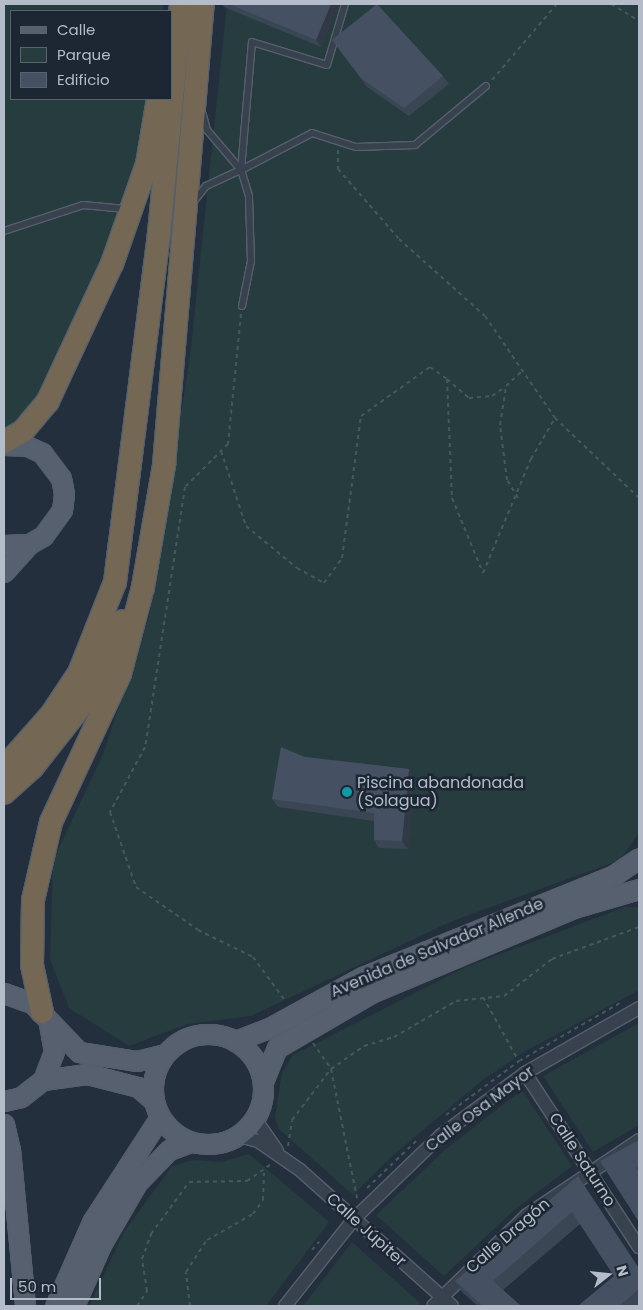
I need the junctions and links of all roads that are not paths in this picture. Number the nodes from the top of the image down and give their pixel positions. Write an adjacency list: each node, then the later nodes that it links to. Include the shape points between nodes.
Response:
1 (181, 4): 5 (highway)
2 (203, 4): 8 (highway); 19 (highway, via 145,516 128,605 80,706 32,768)
3 (345, 4): 9 (lane, via 327,65 252,42)
4 (486, 86): 9 (lane, via 414,145 356,147 312,134)
5 (172, 97)
6 (158, 100): 10 (highway)
7 (172, 100): 18 (highway, via 159,232 115,582 79,674 51,715)
8 (199, 101): 9 (lane, via 207,130); 11 (highway)
9 (241, 170): 11 (lane, via 206,186 196,195); 13 (lane, via 249,196 251,261)
10 (133, 210): 12 (lane, via 83,206); 14 (highway, via 48,401 23,431)
11 (186, 222): 24 (highway, via 164,465 143,587 120,674 51,822 33,900 32,965)
12 (4, 231)
13 (242, 306)
14 (4, 443): 15 (main road, via 28,446 42,453 61,478 62,510 49,530)
15 (29, 544): 16 (main road); 17 (main road)
16 (4, 545)
17 (4, 572)
18 (4, 768)
19 (4, 793)
20 (639, 858): 25 (main road, Avenida de Salvador Allende, via 614,875 362,977)
21 (639, 889): 29 (main road, Avenida de Salvador Allende, via 574,908 371,993 278,1048)
22 (5, 992): 24 (main road)
23 (639, 1008): 27 (street, Calle Osa Mayor)
24 (45, 1017): 26 (main road, via 79,1052 137,1061); 28 (main road, via 54,1052)
25 (235, 1041): 26 (main road, via 197,1035); 29 (main road, via 248,1051)
26 (165, 1054): 31 (main road, via 156,1068)
27 (522, 1067): 38 (street, Calle Saturno); 39 (street, Calle Osa Mayor, via 441,1135)
28 (43, 1080): 30 (main road, via 22,1097); 31 (main road, via 87,1074 138,1087)
29 (263, 1082): 32 (main road)
30 (4, 1101)
31 (157, 1109): 36 (main road, via 168,1128); 43 (main road, via 92,1222)
32 (255, 1119): 34 (main road); 37 (street, Calle Júpiter)
33 (4, 1124): 42 (main road, via 10,1149)
34 (239, 1136): 36 (main road, via 207,1145); 37 (street, Calle Júpiter)
35 (639, 1140): 38 (street, Calle Dragón)
36 (191, 1142): 44 (main road, via 169,1150 137,1183 101,1245)
37 (279, 1154): 39 (street, Calle Júpiter)
38 (588, 1170): 40 (street, Calle Saturno); 41 (street, Calle Dragón, via 527,1215)
39 (354, 1219): 41 (street, Calle Júpiter); 45 (street, Calle Osa Mayor)
40 (639, 1246)
41 (437, 1301): 46 (street, Calle Júpiter)
42 (24, 1306)
43 (55, 1306)
44 (74, 1306)
45 (285, 1306)
46 (452, 1306)

